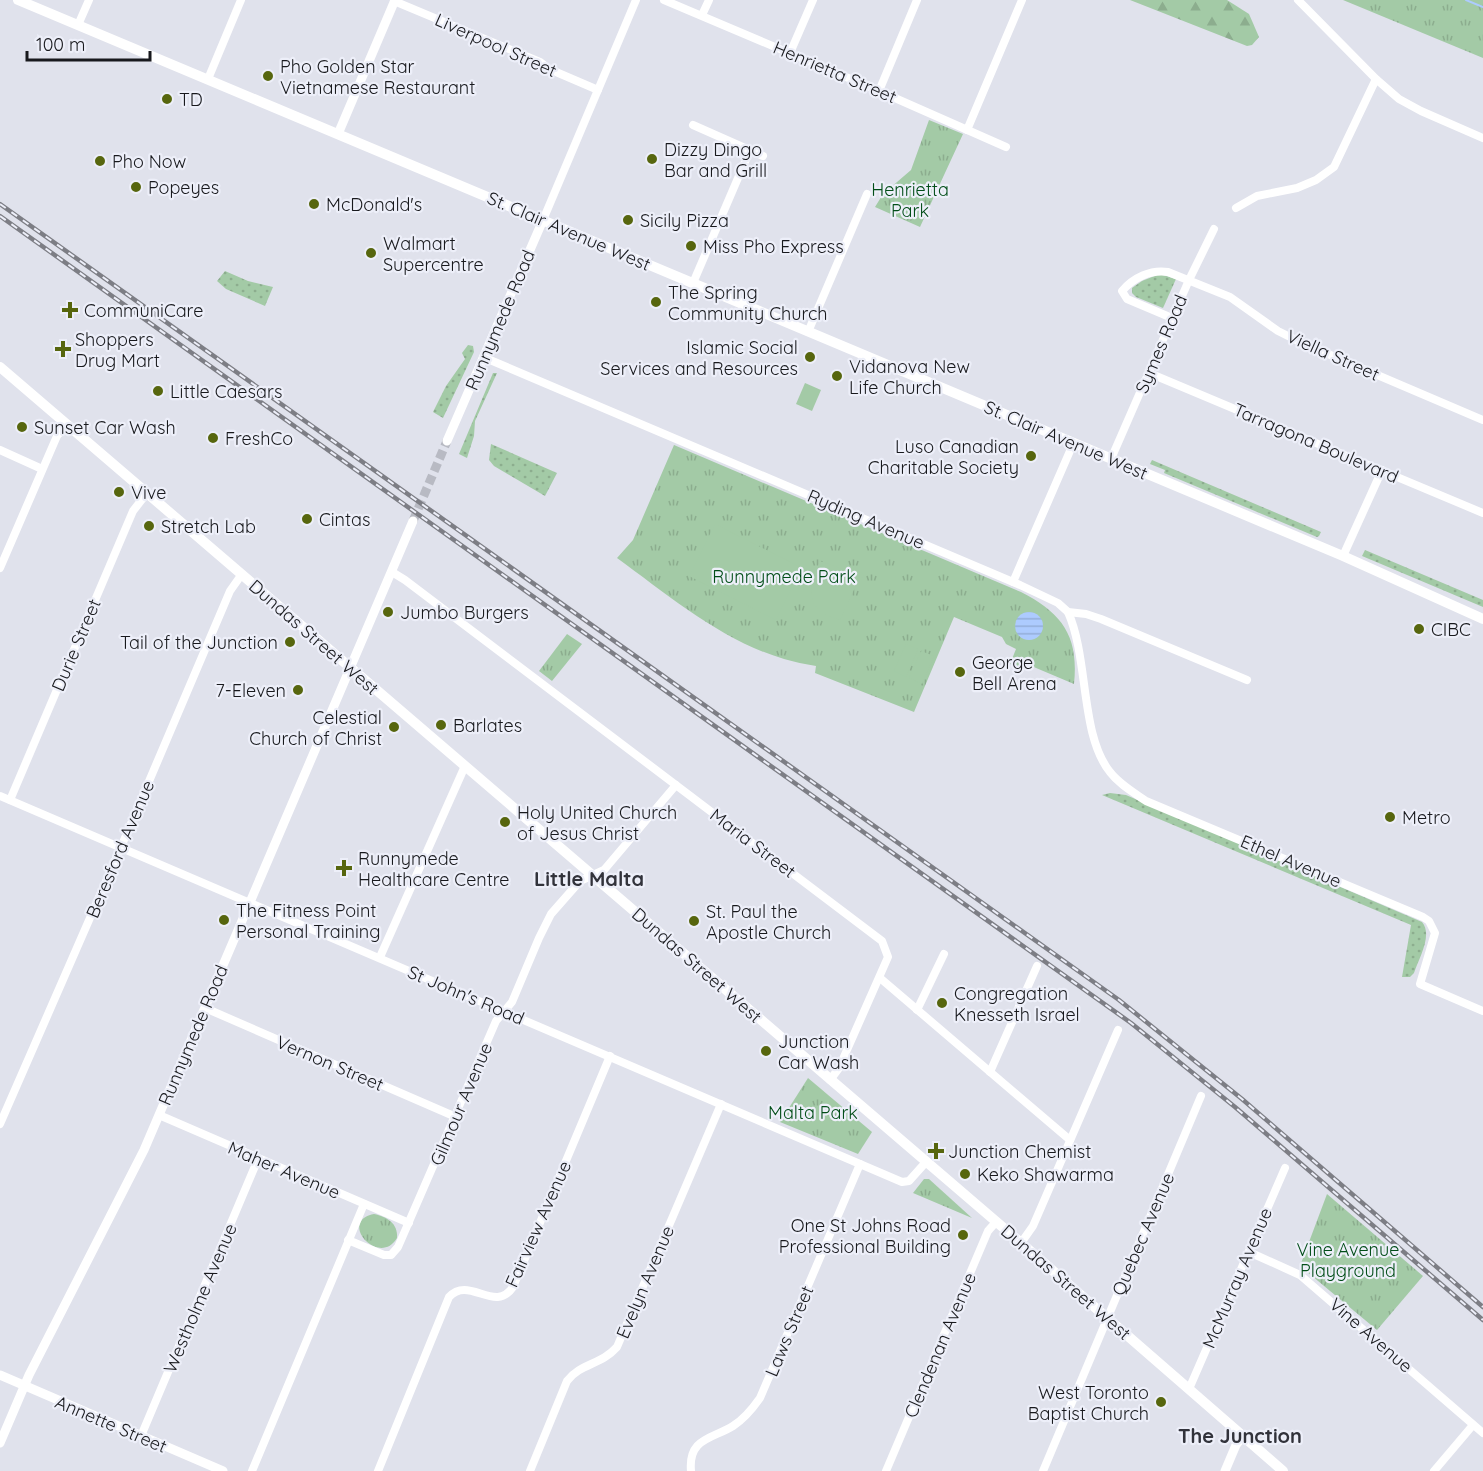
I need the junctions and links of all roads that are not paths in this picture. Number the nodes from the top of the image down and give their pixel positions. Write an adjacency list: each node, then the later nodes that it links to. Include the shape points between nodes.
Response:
1 (18, 0): 13 (main road, St. Clair Avenue West)
2 (89, 0): 13 (street)
3 (241, 0): 15 (street)
4 (394, 0): 17 (street, Liverpool Street); 21 (street)
5 (636, 0): 17 (street, Runnymede Road)
6 (664, 0): 12 (street, Henrietta Street)
7 (708, 0): 12 (street)
8 (813, 0): 14 (street)
9 (917, 0): 18 (street)
10 (1023, 0): 20 (street)
11 (1298, 0): 16 (street)
12 (702, 15): 14 (street, Henrietta Street)
13 (78, 25): 15 (main road, St. Clair Avenue West)
14 (790, 53): 18 (street, Henrietta Street)
15 (208, 79): 21 (main road, St. Clair Avenue West)
16 (1376, 79): 22 (street, via 1399,99); 27 (street, via 1334,167 1297,188 1257,196)
17 (598, 90): 28 (street, Runnymede Road)
18 (879, 91): 20 (street, Henrietta Street)
19 (693, 125): 24 (street)
20 (967, 130): 23 (street, Henrietta Street)
21 (338, 134): 28 (main road, St. Clair Avenue West)
22 (1483, 138)
23 (1006, 147)
24 (750, 150): 25 (street); 31 (street)
25 (763, 156)
26 (867, 194): 33 (street)
27 (1236, 208)
28 (543, 220): 31 (main road, St. Clair Avenue West); 34 (street, Runnymede Road)
29 (1214, 229): 30 (street, Symes Road)
30 (1189, 280): 32 (street, Symes Road); 32 (street, Viella Street, via 1158,271 1136,279 1122,291 1127,299); 37 (street, Viella Street, via 1230,297 1300,342)
31 (693, 283): 33 (main road, St. Clair Avenue West)
32 (1172, 318): 36 (street, Symes Road)
33 (808, 332): 40 (main road, St. Clair Avenue West)
34 (483, 357): 39 (street, Runnymede Road); 52 (street, Ryding Avenue)
35 (0, 367): 38 (main road, Dundas Street West)
36 (1149, 373): 42 (street, Symes Road); 44 (street, Tarragona Boulevard)
37 (1483, 420)
38 (67, 424): 43 (street); 45 (main road, Dundas Street West)
39 (447, 441)
40 (1073, 444): 42 (main road, St. Clair Avenue West); 52 (street)
41 (0, 450): 43 (street)
42 (1111, 459): 48 (main road, St. Clair Avenue West)
43 (42, 469): 49 (street)
44 (1382, 470): 46 (street, Tarragona Boulevard); 48 (street)
45 (147, 493): 51 (main road, Dundas Street West); 60 (street, Durie Street, via 133,511)
46 (1483, 513)
47 (413, 521): 50 (street, Runnymede Road)
48 (1343, 556): 54 (main road, St. Clair Avenue West)
49 (0, 566)
50 (392, 572): 55 (street, Runnymede Road); 58 (street, Maria Street)
51 (242, 574): 55 (main road, Dundas Street West); 61 (street, Beresford Avenue, via 230,591)
52 (1013, 582): 53 (street, Ryding Avenue, via 1058,603)
53 (1068, 612): 56 (street, Ryding Avenue, via 1101,619); 70 (street, Ethel Avenue, via 1079,641 1094,737 1109,772 1146,801 1423,917 1435,933 1420,984)
54 (1483, 619)
55 (350, 668): 57 (main road, Dundas Street West); 63 (street, Runnymede Road)
56 (1246, 680)
57 (465, 766): 62 (main road, Dundas Street West); 65 (street)
58 (676, 785): 62 (street, Gilmour Avenue, via 604,870); 67 (street, Maria Street, via 882,941 888,957)
59 (0, 796): 60 (street, St John's Road)
60 (10, 800): 61 (street, St John's Road)
61 (121, 848): 63 (street, St John's Road); 80 (street, Beresford Avenue)
62 (593, 876): 71 (street, Gilmour Avenue, via 580,881 551,914); 75 (main road, Dundas Street West)
63 (250, 903): 65 (street, St John's Road); 68 (street, Runnymede Road)
64 (944, 954): 69 (street)
65 (380, 957): 71 (street, St John's Road)
66 (1037, 966): 74 (street)
67 (880, 978): 69 (street); 75 (street, Maria Street)
68 (205, 1008): 78 (street, Runnymede Road); 79 (street, Vernon Street)
69 (917, 1010): 74 (street)
70 (1483, 1011)
71 (505, 1012): 73 (street, St John's Road); 79 (street, Gilmour Avenue, via 496,1021)
72 (1118, 1030): 81 (street)
73 (610, 1056): 77 (street, St John's Road); 103 (street, Fairview Avenue, via 513,1287 500,1297 464,1289 449,1297)
74 (990, 1072): 81 (street)
75 (830, 1080): 83 (main road, Dundas Street West)
76 (1201, 1096): 92 (street, Quebec Avenue)
77 (721, 1104): 84 (street, St John's Road); 104 (street, Evelyn Avenue, via 617,1347 608,1357 574,1372 567,1381)
78 (159, 1115): 82 (street, Maher Avenue); 94 (street, Runnymede Road)
79 (456, 1117): 88 (street, Gilmour Avenue)
80 (0, 1124)
81 (1070, 1140): 90 (street, via 1034,1226)
82 (258, 1158): 86 (street, Maher Avenue); 98 (street, Westholme Avenue)
83 (926, 1162): 84 (street, St John's Road, via 909,1181 902,1182); 87 (main road, Dundas Street West)
84 (860, 1164): 105 (street, Laws Street, via 760,1398 739,1422 699,1443 692,1455)
85 (1285, 1168): 91 (street, McMurray Avenue)
86 (364, 1204): 88 (street, Maher Avenue); 89 (street)
87 (996, 1222): 90 (main road, Dundas Street West); 106 (street, Clendenan Avenue, via 988,1231)
88 (409, 1223): 89 (street, Gilmour Avenue, via 398,1247 389,1256)
89 (348, 1240): 102 (street)
90 (1021, 1243): 92 (main road, Dundas Street West)
91 (1249, 1252): 95 (street, McMurray Avenue); 96 (street, Vine Avenue, via 1300,1275)
92 (1107, 1318): 95 (main road, Dundas Street West); 107 (street, Quebec Avenue)
93 (0, 1375): 94 (street, Annette Street)
94 (24, 1386): 98 (street, Annette Street); 100 (street, Runnymede Road)
95 (1189, 1389): 99 (main road, Dundas Street West)
96 (1473, 1425): 97 (street, Vine Avenue); 110 (street)
97 (1483, 1433)
98 (141, 1436): 101 (street, Annette Street)
99 (1243, 1436): 108 (street); 109 (main road, Dundas Street West)
100 (0, 1443)
101 (223, 1471)
102 (252, 1471)
103 (378, 1471)
104 (530, 1471)
105 (691, 1471)
106 (886, 1471)
107 (1043, 1471)
108 (1225, 1471)
109 (1283, 1471)
110 (1434, 1471)

